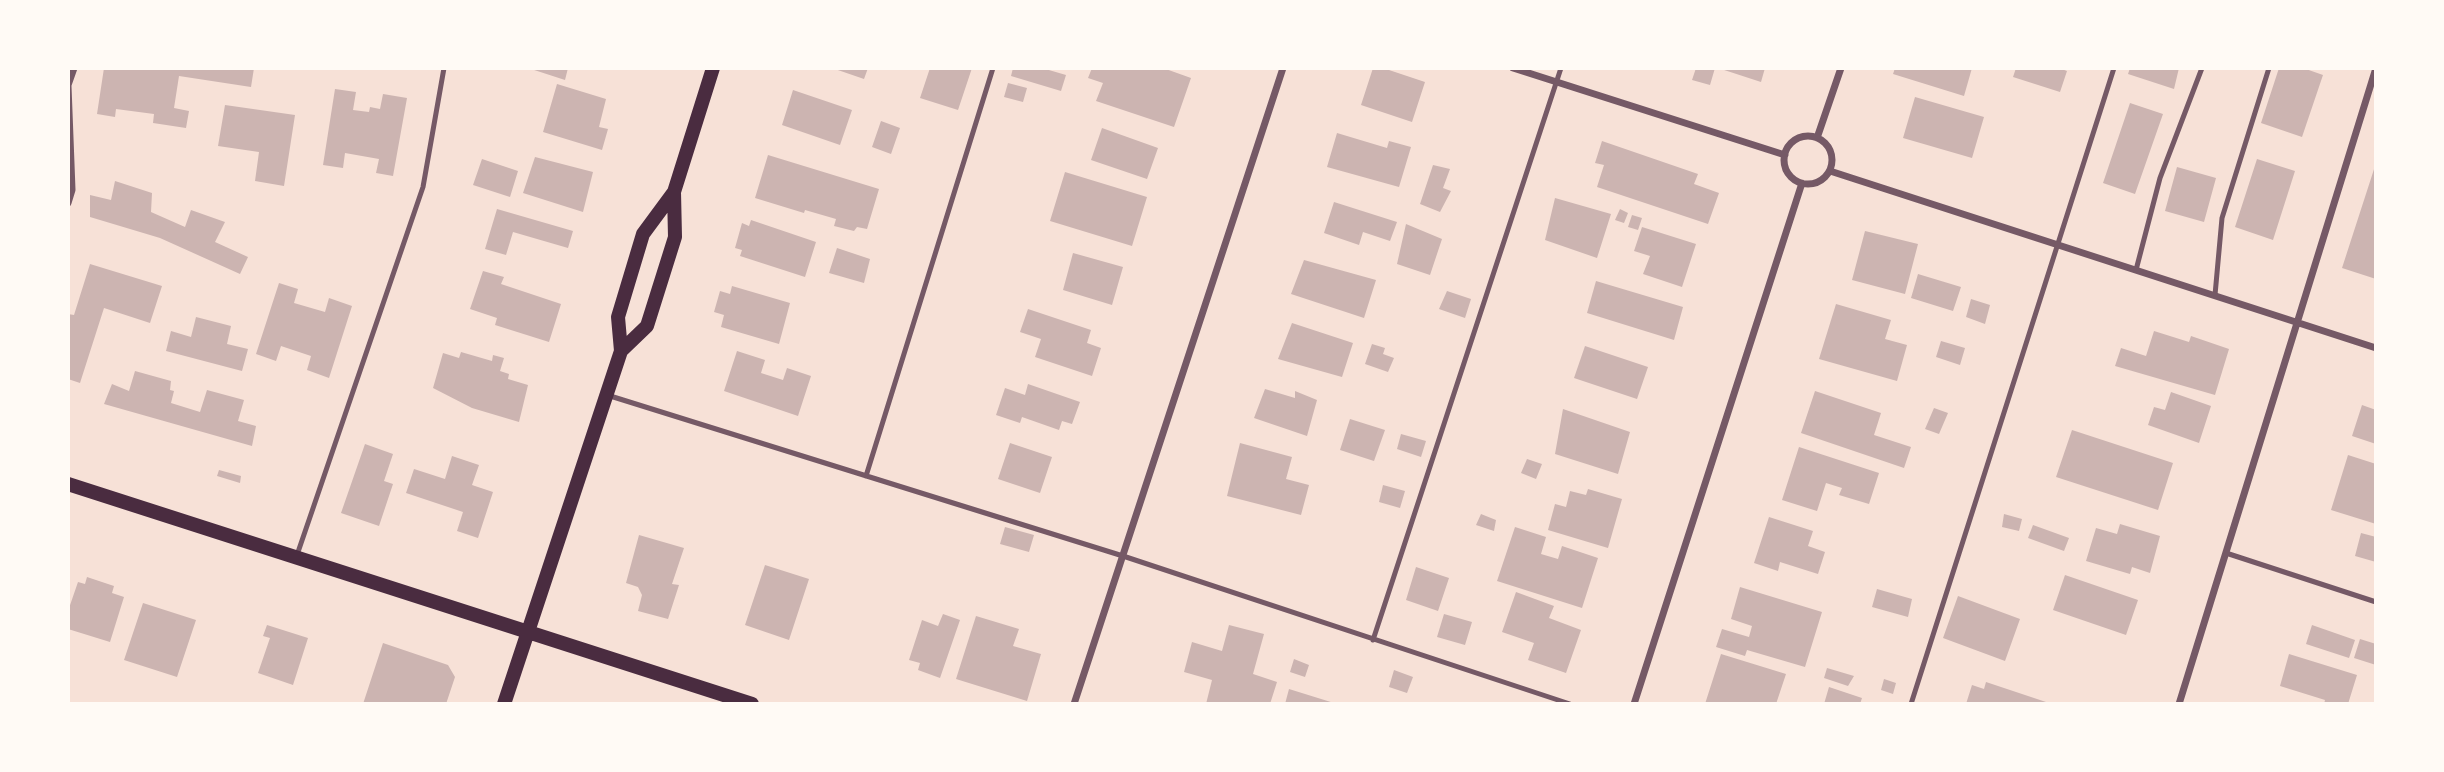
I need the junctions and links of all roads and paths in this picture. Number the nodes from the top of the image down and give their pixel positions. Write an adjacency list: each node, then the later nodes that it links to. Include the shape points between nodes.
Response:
1 (74, 68): 14 (street)
2 (444, 68): 32 (lane, via 423,187)
3 (713, 68): 19 (main road)
4 (993, 68): 28 (lane)
5 (1283, 68): 31 (street)
6 (1513, 68): 13 (street)
7 (1561, 68): 13 (lane)
8 (1841, 68): 15 (street)
9 (2114, 68): 21 (lane)
10 (2202, 68): 22 (lane, via 2160,178)
11 (2269, 68): 23 (lane, via 2222,218)
12 (2376, 68): 24 (street)
13 (1557, 82): 16 (street); 35 (lane)
14 (68, 85): 20 (street, via 72,190)
15 (1817, 138): 16 (street, via 1797,139); 17 (street, via 1830,152)
16 (1785, 155): 18 (street, via 1790,176)
17 (1830, 171): 18 (street, via 1815,183); 21 (street)
18 (1802, 183): 40 (street)
19 (674, 192): 26 (main road, via 643,234 618,317); 26 (main road, via 676,237 647,326)
20 (68, 203)
21 (2056, 244): 22 (street); 41 (lane)
22 (2136, 270): 23 (street)
23 (2215, 295): 24 (street)
24 (2297, 322): 25 (street); 30 (street)
25 (2376, 348)
26 (621, 351): 27 (main road)
27 (607, 395): 28 (lane); 34 (main road)
28 (866, 476): 31 (lane)
29 (68, 484): 32 (main road)
30 (2226, 553): 33 (lane); 42 (street)
31 (1123, 556): 35 (lane); 38 (street)
32 (296, 558): 34 (main road)
33 (2376, 602)
34 (527, 634): 36 (main road); 37 (main road)
35 (1373, 639): 39 (lane)
36 (504, 704)
37 (752, 704)
38 (1074, 704)
39 (1570, 704)
40 (1634, 704)
41 (1911, 704)
42 (2179, 704)

